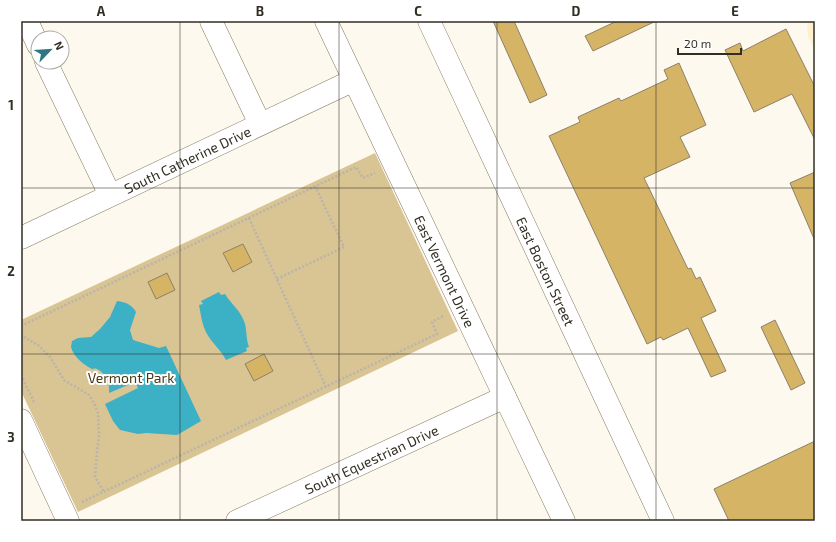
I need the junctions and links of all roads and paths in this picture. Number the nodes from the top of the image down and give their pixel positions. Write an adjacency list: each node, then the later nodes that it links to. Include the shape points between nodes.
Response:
1 (211, 21): 6 (street)
2 (326, 21): 5 (street, East Vermont Drive)
3 (429, 21): 27 (street, East Boston Street)
4 (50, 70): 9 (street)
5 (354, 80): 6 (street, South Catherine Drive); 18 (street, East Vermont Drive)
6 (260, 124): 9 (street, South Catherine Drive)
7 (377, 172): 8 (path, via 363,178 356,167)
8 (316, 186): 10 (path); 12 (path, via 344,247)
9 (110, 196): 11 (street, South Catherine Drive)
10 (249, 218): 12 (path); 14 (path)
11 (21, 238)
12 (276, 279): 17 (path)
13 (445, 316): 17 (path, via 432,322 437,334)
14 (21, 326)
15 (21, 334): 22 (path, via 50,357 64,380 89,395 94,403 98,413 99,435 95,477)
16 (21, 375): 19 (path)
17 (326, 387): 22 (path)
18 (505, 397): 25 (street, South Equestrian Drive); 26 (street, East Vermont Drive)
19 (34, 404)
20 (21, 420): 21 (street)
21 (28, 452): 24 (street)
22 (104, 492): 23 (path, via 81,503)
23 (78, 496)
24 (68, 521)
25 (238, 521)
26 (564, 521)
27 (662, 521)

